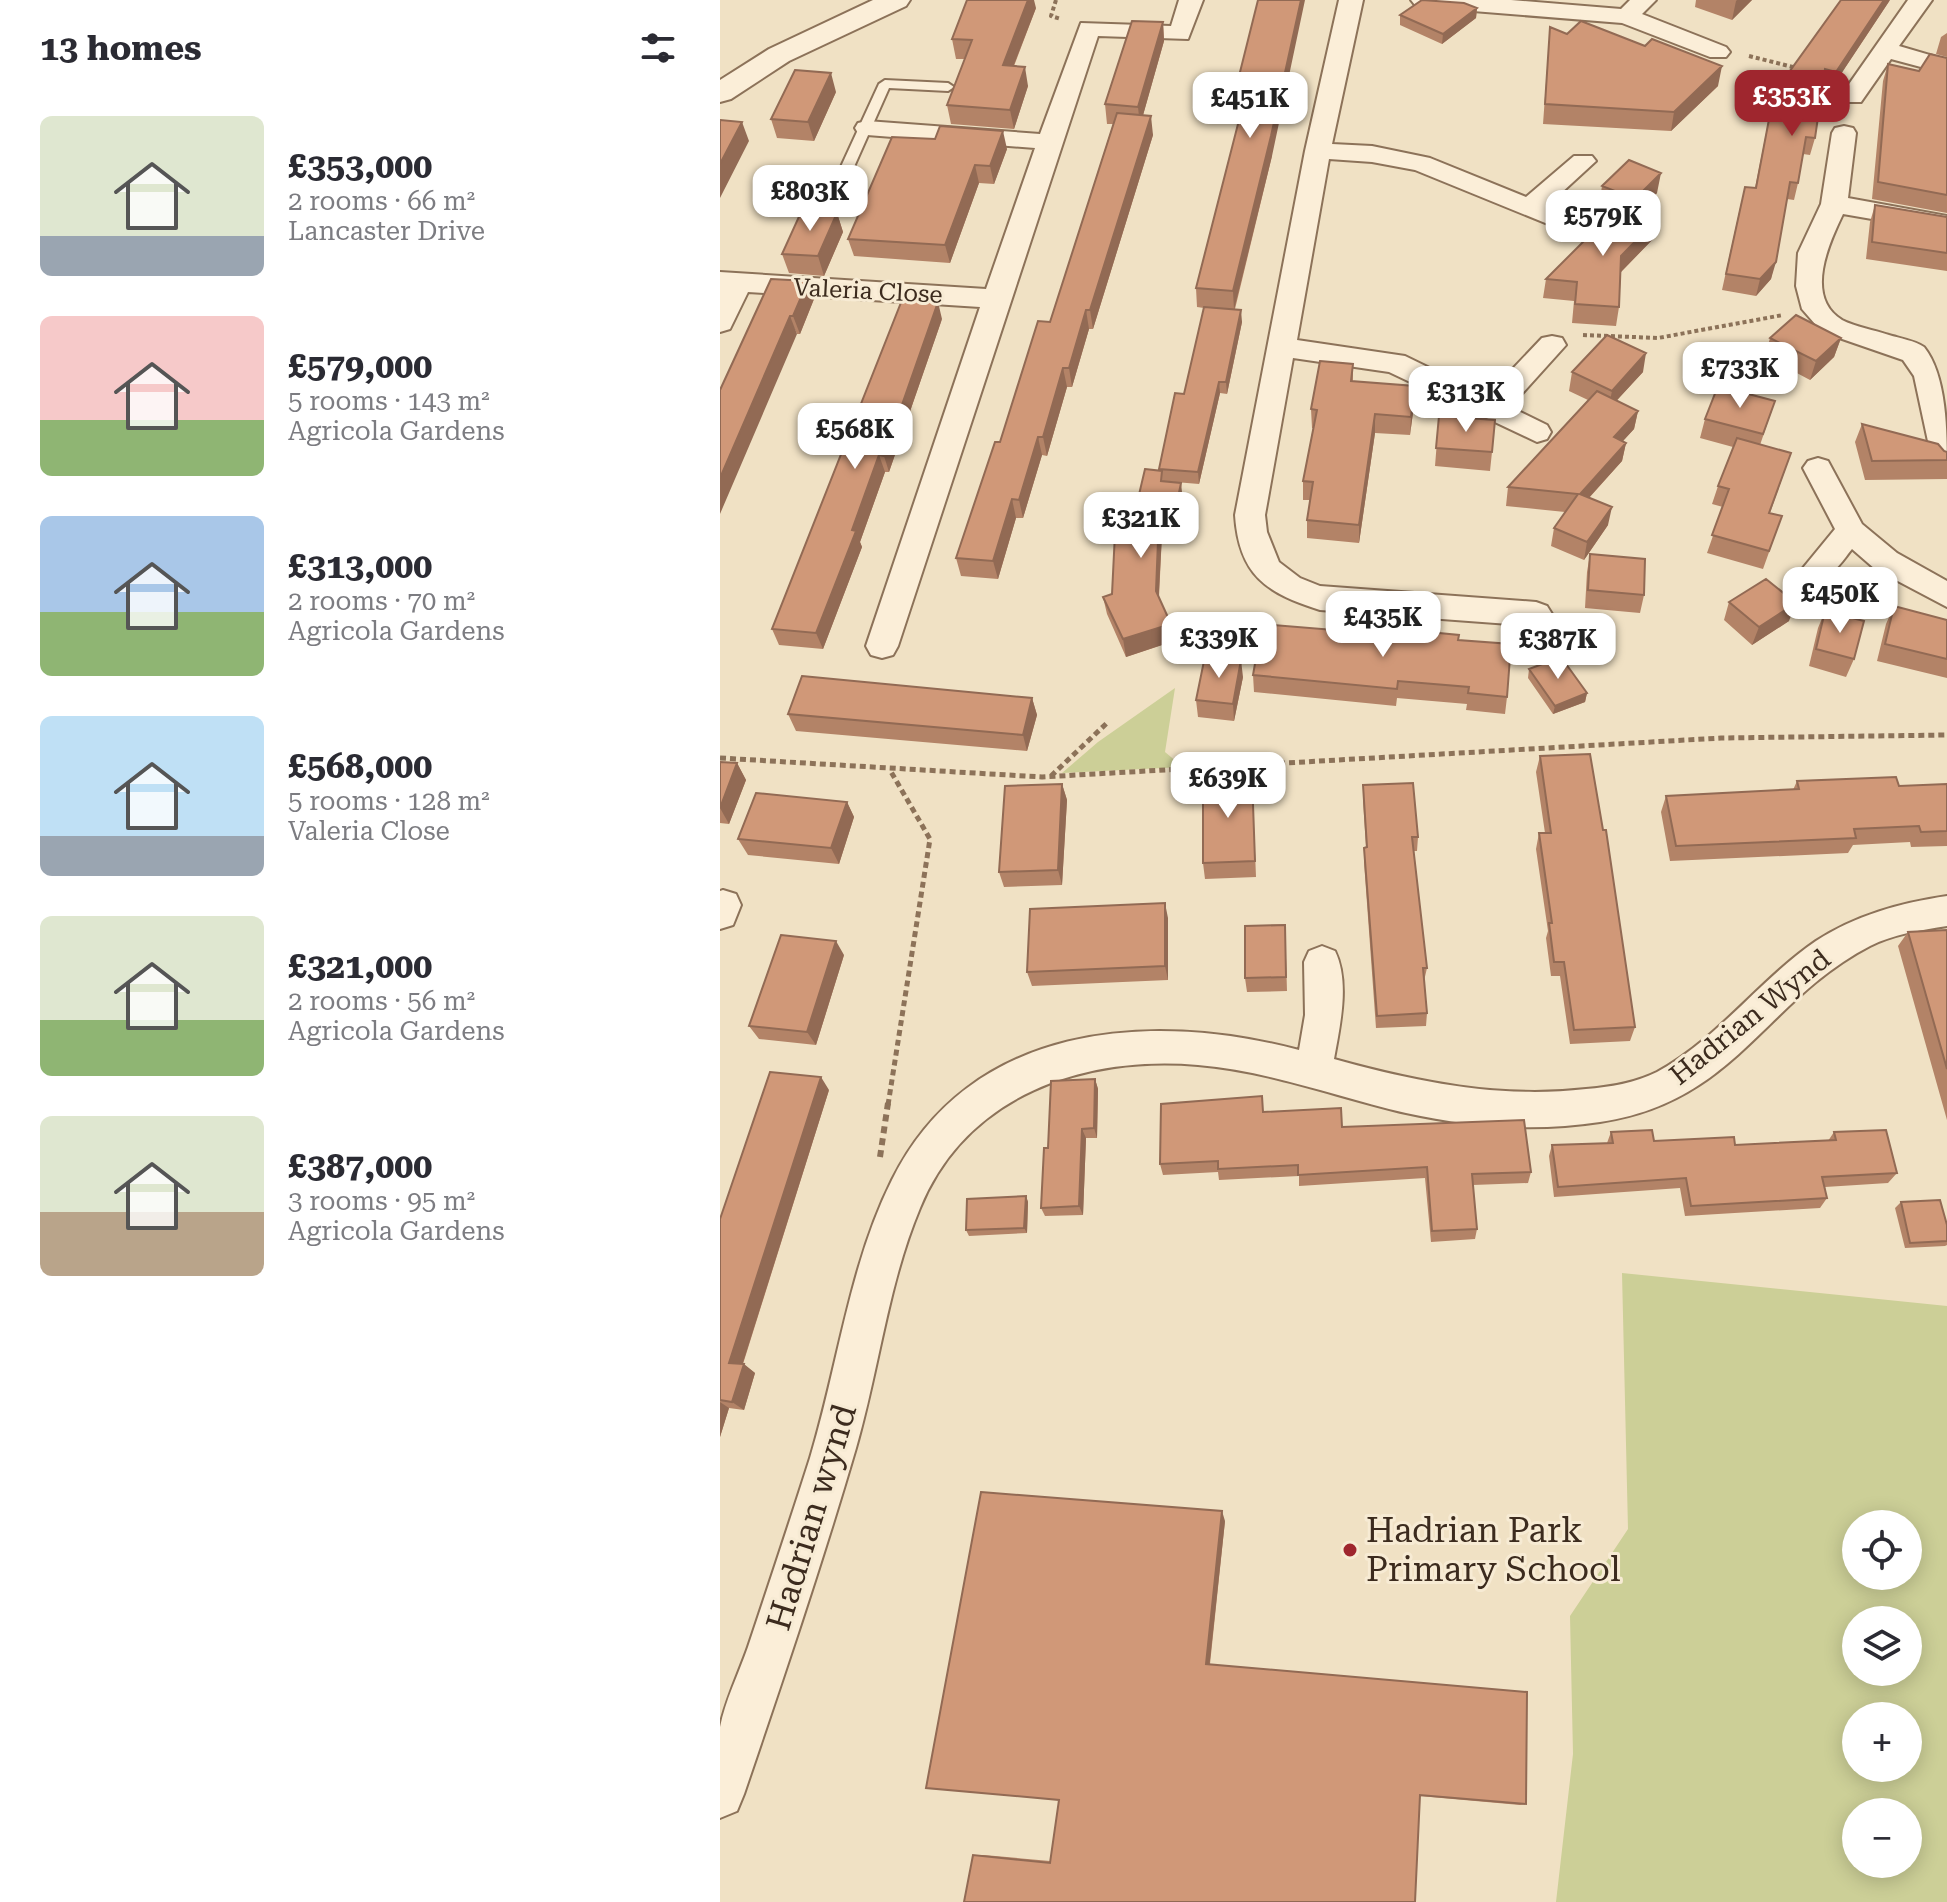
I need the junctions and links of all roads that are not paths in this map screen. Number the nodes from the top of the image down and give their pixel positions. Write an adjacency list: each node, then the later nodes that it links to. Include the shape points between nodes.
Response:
1 (1191, 0): 15 (street, via 1180,34 1089,28)
2 (1351, 0): 16 (street)
3 (1423, 0): 6 (street)
4 (1920, 0): 7 (street)
5 (882, 2): 12 (street, via 779,55)
6 (1635, 8): 8 (street)
7 (1886, 50): 9 (street); 11 (street)
8 (1718, 52)
9 (1947, 67)
10 (948, 87): 13 (lane, via 885,84)
11 (1856, 92)
12 (720, 93)
13 (867, 128): 15 (street); 18 (lane, via 844,175)
14 (1844, 133): 19 (street)
15 (1050, 142): 24 (street)
16 (1318, 151): 20 (street, via 1421,163); 27 (street)
17 (1583, 161): 20 (street)
18 (773, 172)
19 (1834, 204): 22 (street); 29 (street, via 1811,253 1809,286 1816,309 1832,326)
20 (1529, 208): 21 (street)
21 (1560, 221)
22 (1947, 224)
23 (730, 282): 24 (street, Valeria Close); 25 (street, Valeria Close)
24 (996, 299): 38 (street)
25 (720, 323)
26 (1552, 345): 30 (street)
27 (1282, 347): 30 (street, via 1395,363); 37 (street, via 1250,515 1250,540 1274,579 1320,598)
28 (1947, 349): 29 (street)
29 (1913, 353): 32 (street, via 1928,375)
30 (1491, 410): 31 (street)
31 (1537, 432)
32 (1947, 459)
33 (1818, 468): 34 (street)
34 (1851, 531): 35 (street); 36 (street, via 1886,561)
35 (1818, 568)
36 (1947, 595)
37 (1536, 614)
38 (882, 646)
39 (1947, 911): 41 (street, Hadrian Wynd, via 1856,936 1795,977 1695,1069 1638,1097 1591,1107 1508,1110 1406,1095)
40 (1322, 962): 41 (street, via 1323,1015)
41 (1314, 1069): 42 (street, Hadrian Wynd, via 1175,1046 1095,1052 1050,1065 977,1102 948,1128 923,1159)
42 (887, 1236): 43 (street, Hadrian wynd, via 838,1435)
43 (720, 1794)

